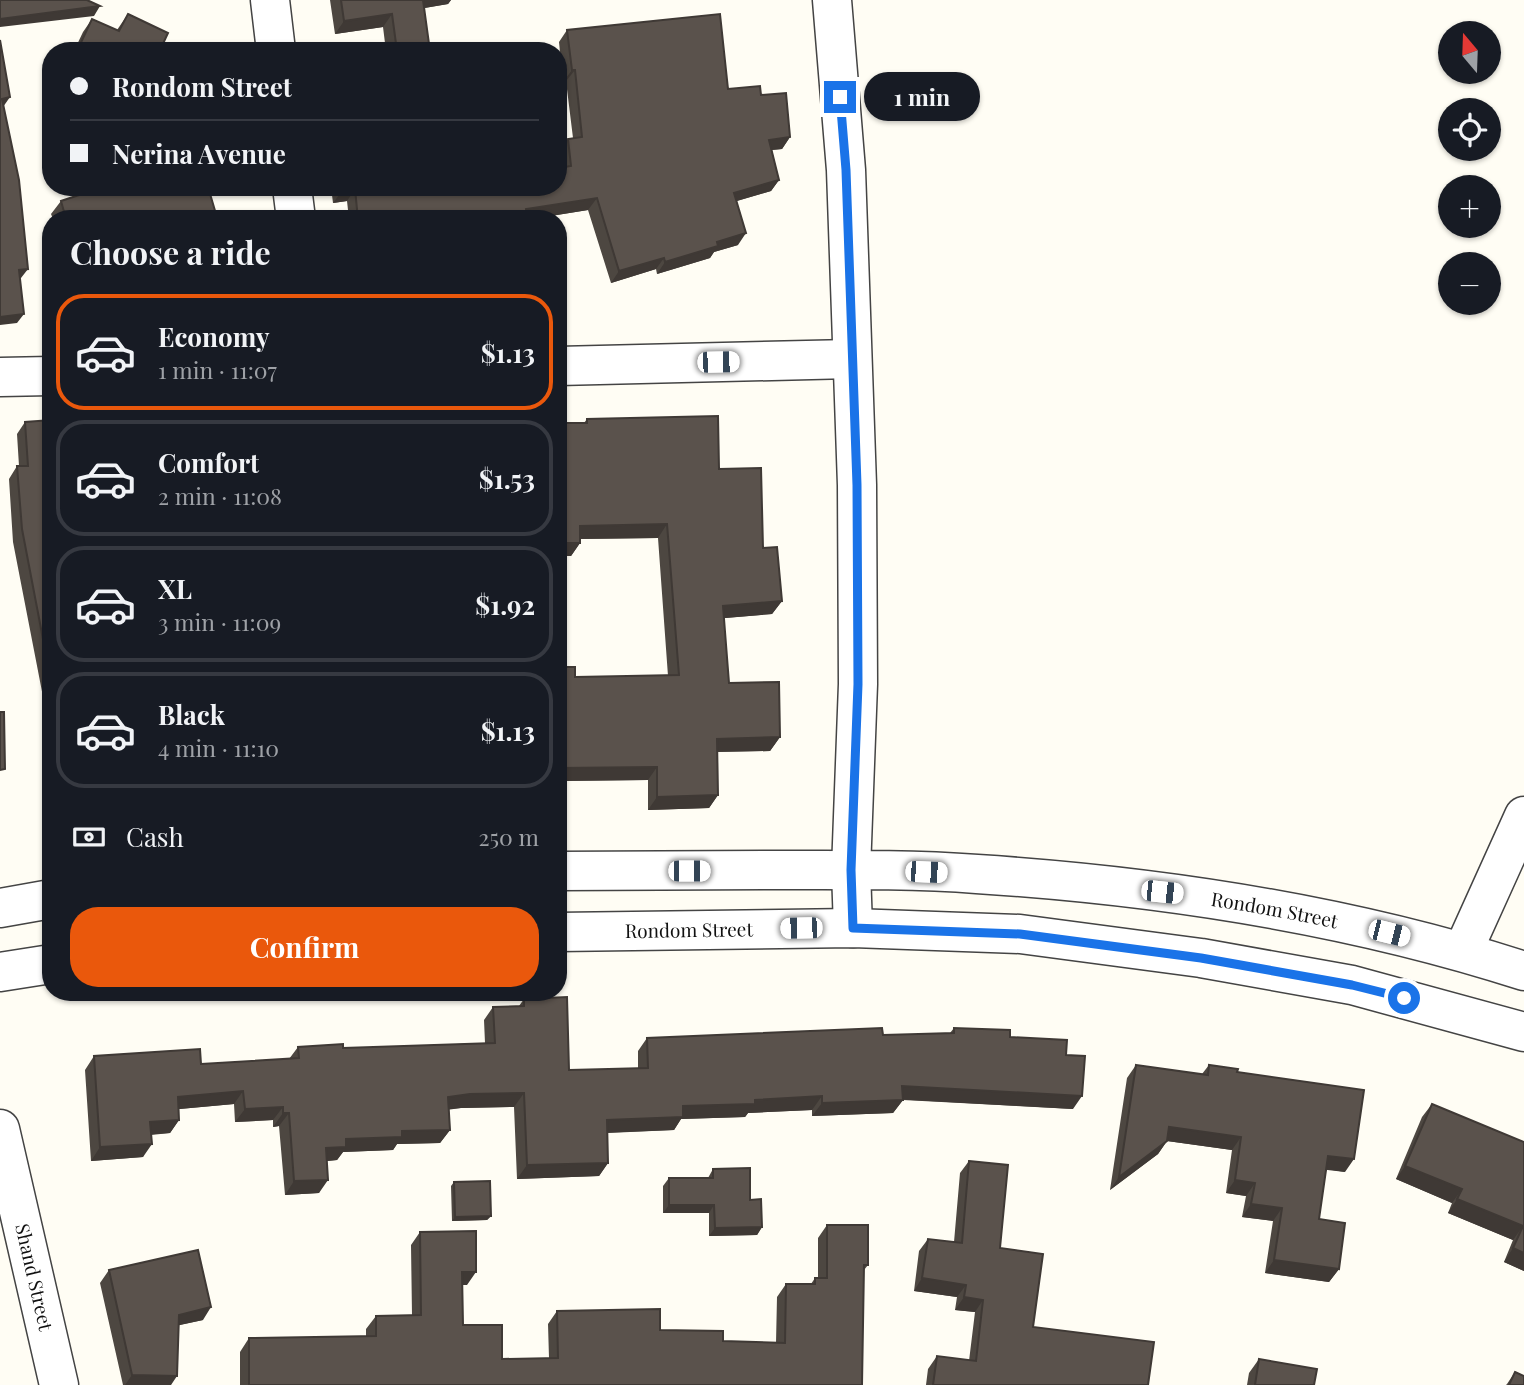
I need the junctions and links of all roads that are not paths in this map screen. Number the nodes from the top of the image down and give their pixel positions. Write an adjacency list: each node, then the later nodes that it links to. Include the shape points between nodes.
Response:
1 (270, 0): 3 (street)
2 (832, 0): 4 (street, via 846,170)
3 (275, 42)
4 (851, 359): 5 (street); 9 (street, via 858,684)
5 (567, 366)
6 (42, 376): 7 (street)
7 (0, 377)
8 (1524, 816): 15 (street)
9 (851, 870): 10 (street, Rondom Street); 13 (street); 15 (street, Rondom Street, via 976,874 1211,897)
10 (567, 872)
11 (42, 901): 12 (street)
12 (0, 908)
13 (853, 928): 14 (street, Rondom Street); 19 (street, Rondom Street, via 1020,934 1201,958 1352,985)
14 (567, 932)
15 (1463, 951): 17 (street, Rondom Street)
16 (42, 965): 18 (street)
17 (1524, 971)
18 (0, 972)
19 (1524, 1032)
20 (0, 1129): 21 (street, Shand Street)
21 (59, 1385)

